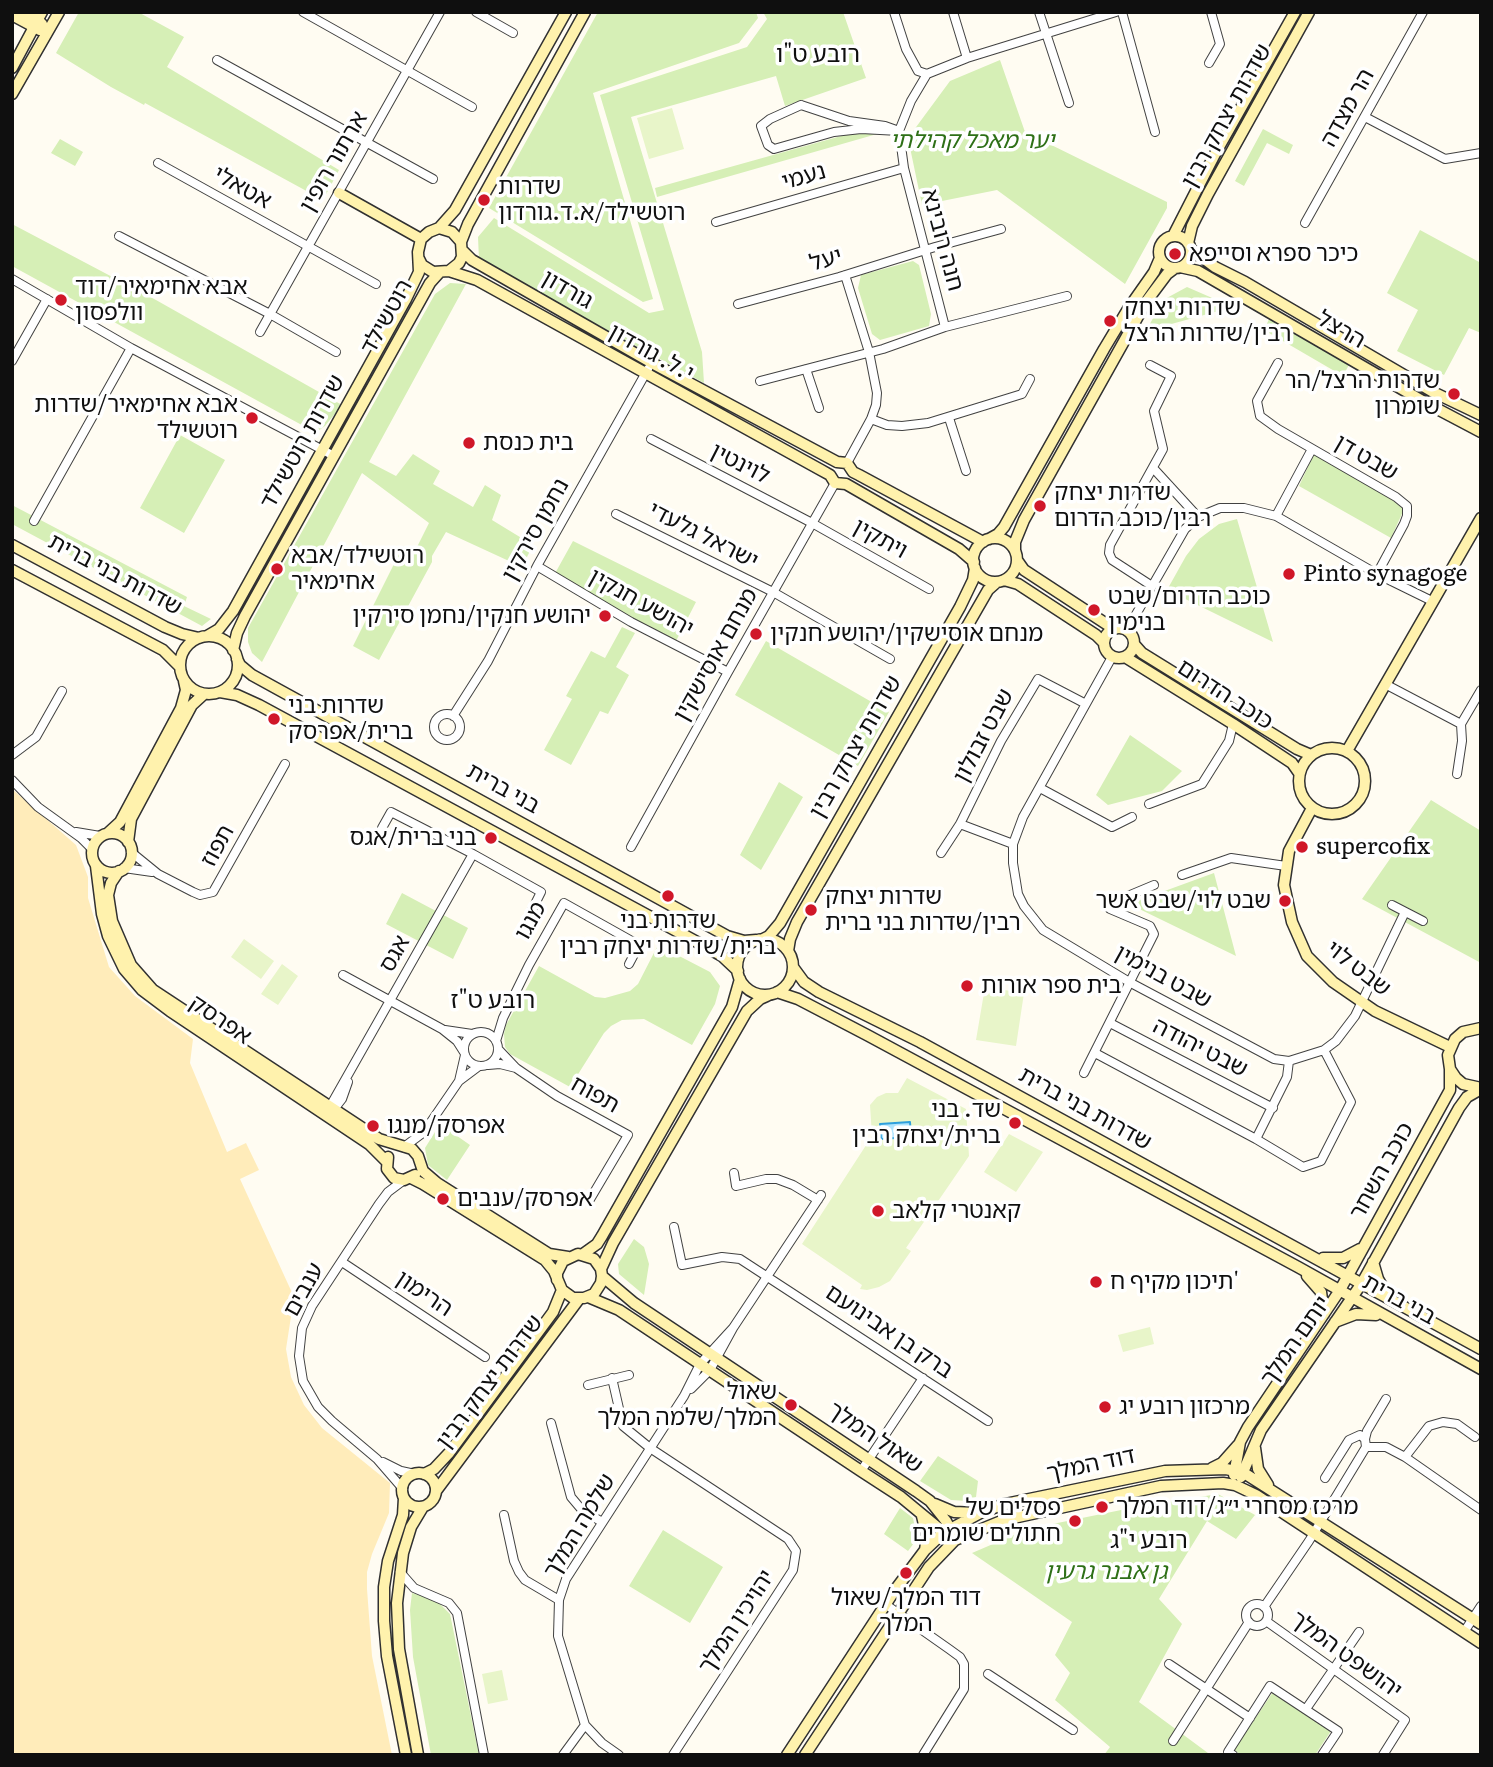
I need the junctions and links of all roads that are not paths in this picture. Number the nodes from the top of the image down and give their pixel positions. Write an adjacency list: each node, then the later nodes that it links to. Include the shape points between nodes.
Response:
1 (24, 12): 18 (street)
2 (59, 12): 19 (street)
3 (303, 12): 27 (street)
4 (440, 12): 27 (street, ארתור רופין)
5 (476, 12): 20 (street)
6 (566, 12): 43 (street, via 455,209)
7 (585, 12): 50 (street, via 468,224)
8 (894, 12): 28 (street, via 906,50 918,71)
9 (953, 12): 23 (street)
10 (1038, 12): 21 (street)
11 (1116, 12): 21 (street)
12 (1122, 12): 34 (street)
13 (1211, 12): 25 (street, via 1220,44)
14 (1295, 12): 46 (street, שדרות יצחק רבין)
15 (1310, 12): 49 (street, שדרות יצחק רבין, via 1202,204 1189,234)
16 (1423, 12): 32 (street, הר מצדה)
17 (12, 15): 18 (street); 22 (street, via 25,30)
18 (38, 20): 19 (street); 22 (street)
19 (48, 32): 29 (street)
20 (513, 33)
21 (1045, 34): 23 (street); 30 (street)
22 (23, 47): 26 (street)
23 (967, 58): 28 (street)
24 (217, 60): 35 (street)
25 (1209, 63)
26 (12, 68)
27 (409, 71): 31 (street); 35 (street, ארתור רופין)
28 (927, 74): 33 (street)
29 (12, 94)
30 (1069, 103)
31 (472, 107)
32 (1365, 117): 36 (street, via 1445,159); 42 (street, הר מצדה)
33 (899, 131): 33 (street, via 800,105 761,127 768,145 775,149 834,132); 38 (street, חנה רובינא)
34 (1155, 132)
35 (368, 142): 39 (street); 40 (street, ארתור רופין)
36 (1481, 153)
37 (158, 163): 48 (street, אטאלי)
38 (904, 168): 41 (street, נעמי); 51 (street, חנה רובינא)
39 (433, 179)
40 (339, 193): 47 (street); 48 (street, ארתור רופין)
41 (716, 222)
42 (1305, 223)
43 (439, 229): 47 (street); 50 (street, via 452,232)
44 (1001, 229): 51 (street, יעל)
45 (119, 236): 62 (street)
46 (1173, 236): 49 (street, via 1182,237); 52 (street, via 1163,243)
47 (421, 239): 53 (street)
48 (307, 246): 58 (street, אטאלי); 62 (street, ארתור רופין)
49 (1189, 246): 54 (street, via 1190,258); 77 (street, via 1215,268)
50 (462, 247): 55 (street, via 459,263); 69 (street, גורדון, via 472,260)
51 (925, 250): 56 (street, יעל); 63 (street, חנה רובינא)
52 (1160, 258): 54 (street, via 1166,265); 95 (street, via 1003,527)
53 (419, 259): 55 (street, via 427,269); 83 (street, שדרות רוטשילד, via 415,282)
54 (1178, 267): 80 (street, הרצל, via 1198,271); 97 (street, via 1167,274 1143,309 1024,520)
55 (444, 272): 73 (street, י.ל. גורדון, via 477,280); 83 (street, רוטשילד, via 430,283)
56 (845, 275): 61 (street, יעל); 67 (street)
57 (12, 279): 60 (street)
58 (376, 284)
59 (1067, 296): 63 (street)
60 (47, 299): 65 (street); 68 (street)
61 (738, 304)
62 (270, 314): 64 (street, ארתור רופין); 66 (street)
63 (945, 327): 67 (street)
64 (260, 332)
65 (131, 348): 83 (street); 92 (street)
66 (335, 352)
67 (869, 352): 72 (street); 79 (street, via 877,393)
68 (12, 361)
69 (652, 363): 73 (street, נחמן סירקין); 84 (street, י.ל. גורדון)
70 (1278, 363): 82 (street, שבט דן, via 1257,401 1259,416)
71 (1150, 365): 85 (street, via 1171,376 1154,411 1163,449)
72 (806, 369): 75 (street); 76 (street)
73 (645, 374): 87 (street, י.ל. גורדון); 99 (street, נחמן סירקין)
74 (1030, 379): 78 (street, via 1022,394)
75 (760, 381)
76 (819, 408)
77 (1481, 415)
78 (949, 418): 79 (street, via 902,426); 86 (street)
79 (871, 419): 84 (street)
80 (1481, 432)
81 (651, 439): 93 (street, לוינטין)
82 (1312, 449): 89 (street, שבט דן); 101 (street, שבט דן, via 1407,506 1408,516)
83 (328, 453): 109 (street, שדרות רוטשילד, via 233,611 219,629); 112 (street, שדרות רוטשילד, via 237,633)
84 (846, 466): 87 (street, via 851,479); 87 (street, via 831,469); 95 (street, י.ל. גורדון)
85 (1154, 469): 90 (street); 103 (street, via 1109,553 1112,560)
86 (966, 471)
87 (837, 481): 93 (street, מנחם אוסישקין); 98 (street, י.ל. גורדון, via 959,549)
88 (615, 514): 105 (street, ישראל גלעדי)
89 (1276, 516): 90 (street, via 1237,507); 101 (street)
90 (1198, 517): 103 (street, via 1185,529)
91 (1481, 518): 94 (street)
92 (34, 521)
93 (812, 523): 104 (street, ויתקין); 105 (street, מנחם אוסישקין)
94 (1475, 537): 106 (street)
95 (986, 540): 97 (street, via 1007,542); 98 (street, via 975,551)
96 (12, 545): 109 (street, שדרות בני ברית, via 165,627)
97 (1016, 555): 102 (street, via 1013,572); 107 (street, via 1024,570)
98 (974, 565): 102 (street, via 984,579); 161 (street, שדרות יצחק רבין, via 973,580 960,607 793,900 774,931)
99 (537, 566): 117 (street, יהושע חנקין, via 631,622); 125 (street, נחמן סירקין, via 488,661)
100 (12, 570): 116 (street, שדרות בני ברית, via 163,650)
101 (1377, 574): 106 (street)
102 (1000, 581): 110 (street, via 1017,584); 162 (street, שדרות יצחק רבין, via 988,590 802,914)
103 (1152, 586): 108 (street)
104 (929, 589)
105 (773, 592): 115 (street, ישראל גלעדי); 117 (street, מנחם אוסישקין)
106 (1432, 601): 119 (street)
107 (1114, 629): 108 (street); 110 (street)
108 (1127, 630): 111 (street)
109 (203, 637): 112 (street, via 222,639); 116 (street, via 183,652)
110 (1104, 643): 113 (street)
111 (1134, 644): 114 (street); 132 (street, כוכב הדרום)
112 (235, 654): 122 (street, via 234,678); 161 (street, בני ברית, via 252,676 716,930 736,940)
113 (1112, 657): 114 (street); 124 (street, שבט בנימין)
114 (1125, 657): 127 (street, כוכב הדרום)
115 (890, 659)
116 (180, 667): 118 (street)
117 (727, 671): 147 (street, מנחם אוסישקין)
118 (184, 681): 123 (street); 144 (street, via 181,708 120,822)
119 (1385, 684): 126 (street); 130 (street)
120 (1481, 690): 126 (street)
121 (61, 691): 131 (street, via 36,737)
122 (220, 692): 123 (street); 166 (street, בני ברית, via 247,698 708,947)
123 (204, 694): 146 (street, via 192,705 131,819)
124 (1086, 704): 137 (street, שבט בנימין); 141 (street, שבט זבולון, via 1038,679)
125 (453, 716)
126 (1461, 723): 135 (street)
127 (1233, 724): 128 (street, כוכב הדרום); 129 (street)
128 (1246, 732): 129 (street); 134 (street, כוכב הדרום, via 1292,763)
129 (1229, 741): 138 (street, via 1202,784)
130 (1347, 751): 132 (street, via 1329,748); 139 (street, via 1365,775 1362,795 1355,805 1334,815)
131 (12, 755)
132 (1311, 755): 134 (street)
133 (285, 764): 154 (street, תפוז, via 213,892 200,895)
134 (1299, 773): 139 (street, via 1301,794)
135 (1457, 774)
136 (12, 780): 143 (street, via 38,807)
137 (1040, 788): 140 (street, via 1112,827); 145 (street, שבט בנימין)
138 (1149, 804)
139 (1312, 808): 152 (street, שבט לוי)
140 (1132, 817)
141 (960, 824): 145 (street); 149 (street, שבט זבולון)
142 (382, 828): 150 (street, via 391,811)
143 (73, 831): 144 (street); 148 (street)
144 (104, 835): 146 (street, via 118,834); 148 (street)
145 (1013, 844): 167 (street, שבט בנימין, via 1018,894 1043,930)
146 (130, 847): 153 (street, via 129,862); 154 (street, תפוז)
147 (631, 847)
148 (92, 849): 151 (street)
149 (942, 853)
150 (473, 854): 158 (street, via 541,892); 169 (street, אגס)
151 (96, 866): 153 (street, via 107,872); 190 (street, אפרסק, via 108,936 124,969 142,990)
152 (1286, 866): 155 (street, via 1231,858); 170 (street, שבט לוי, via 1284,885 1292,922 1307,956 1320,972)
153 (122, 870): 154 (street, תפוז); 190 (street, אפרסק, via 109,888 110,913 120,944 142,978)
154 (158, 874)
155 (1182, 875)
156 (1154, 886): 167 (street, via 1111,903 1110,909 1150,926 1154,934)
157 (1392, 905): 159 (street)
158 (532, 910)
159 (1405, 912): 160 (street); 170 (street)
160 (1423, 921)
161 (759, 939): 162 (street, via 777,941); 166 (street, via 741,952)
162 (789, 951): 164 (street)
163 (629, 964): 171 (street, מנגו, via 639,944 564,903)
164 (793, 967): 168 (street, via 789,982); 203 (street, שדרות בני ברית, via 819,992 920,1042)
165 (343, 975): 169 (street)
166 (739, 975): 168 (street, via 752,991); 202 (street, via 732,1007 597,1244)
167 (1130, 983): 172 (street); 182 (street, שבט בנימין, via 1274,1059)
168 (773, 993): 207 (street, שדרות בני ברית, via 798,999 846,1024); 208 (street, via 747,1011 613,1242)
169 (391, 1001): 174 (street); 190 (street, אגס, via 351,1073 346,1092)
170 (1361, 1002): 178 (street, שבט לוי); 179 (street, via 1336,1041)
171 (503, 1018): 175 (street, מנגו); 177 (street, מנגו)
172 (1110, 1023): 181 (street); 189 (street, שבט יהודה)
173 (1481, 1028): 178 (street, via 1462,1032)
174 (442, 1029): 176 (street); 180 (street)
175 (485, 1032): 176 (street); 177 (street)
176 (472, 1034): 180 (street)
177 (497, 1045): 183 (street, via 495,1058); 184 (street, תפוח)
178 (1450, 1047): 185 (street, כוכב השחר)
179 (1324, 1050): 182 (street); 192 (street, via 1351,1102 1321,1161 1303,1167)
180 (465, 1053): 183 (street, via 470,1062); 187 (street)
181 (1095, 1053): 186 (street); 192 (street)
182 (1289, 1061): 189 (street)
183 (483, 1065): 184 (street, תפוח); 187 (street)
184 (516, 1068): 198 (street, תפוח, via 628,1135)
185 (1450, 1069): 188 (street, via 1463,1084); 201 (street, כוכב השחר, via 1450,1090)
186 (1084, 1073)
187 (459, 1080): 191 (street)
188 (1481, 1088): 206 (street, כוכב השחר, via 1458,1108)
189 (1273, 1108): 192 (street)
190 (331, 1111): 193 (street, אפרסק); 195 (street, אפרסק, via 369,1144)
191 (424, 1132): 193 (street); 194 (street)
192 (1256, 1139)
193 (402, 1147): 194 (street, via 412,1149); 195 (street, via 391,1152)
194 (419, 1160): 197 (street, via 417,1172); 204 (street, via 428,1177 549,1254)
195 (388, 1168): 197 (street, via 396,1179); 199 (street, ענבים)
196 (734, 1173): 209 (street, שלמה המלך, via 736,1186 777,1180 819,1198)
197 (407, 1179): 199 (street, ענבים); 212 (street, via 423,1184 545,1260)
198 (589, 1201)
199 (379, 1204): 205 (street, ענבים)
200 (674, 1227): 209 (street, ברק בן אבינועם, via 682,1265 733,1257)
201 (1365, 1245): 203 (street, via 1343,1258); 210 (street, כוכב השחר)
202 (583, 1254): 204 (street); 208 (street, via 594,1259)
203 (1312, 1256): 210 (street, שדרות בני ברית)
204 (568, 1257): 212 (street, via 559,1267)
205 (342, 1262): 222 (street, הרימון); 238 (street, ענבים, via 302,1328 300,1366 307,1391 318,1407)
206 (1373, 1262): 211 (street, כוכב השחר); 216 (street)
207 (1298, 1267): 213 (street, בני ברית); 218 (street, via 1321,1292)
208 (602, 1273): 214 (street, via 598,1289); 221 (street, שאול המלך, via 634,1303)
209 (768, 1275): 221 (street, שלמה המלך); 227 (street, ברק בן אבינועם)
210 (1348, 1275): 211 (street, שדרות בני ברית); 213 (street, כוכב השחר)
211 (1362, 1283): 215 (street, יותם המלך); 216 (street, בני ברית)
212 (560, 1285): 214 (street, via 572,1298); 243 (street, שדרות יצחק רבין, via 553,1312 449,1453 434,1469)
213 (1340, 1290): 215 (street, בני ברית); 218 (street, יותם המלך)
214 (584, 1298): 223 (street, שאול המלך, via 619,1310); 247 (street, שדרות יצחק רבין)
215 (1351, 1298): 217 (street, בני ברית); 219 (street, יותם המלך)
216 (1392, 1301): 220 (street, בני ברית)
217 (1381, 1315): 219 (street, via 1356,1314); 224 (street, בני ברית)
218 (1323, 1316): 233 (street, יותם המלך)
219 (1335, 1322): 234 (street, יותם המלך)
220 (1481, 1349)
221 (713, 1355): 223 (street, שלמה המלך); 239 (street, שאול המלך)
222 (485, 1357)
223 (705, 1367): 236 (street, שלמה המלך); 241 (street, שאול המלך)
224 (1481, 1369)
225 (629, 1375): 226 (street)
226 (612, 1378): 228 (street); 236 (street, via 623,1426)
227 (923, 1378): 230 (street, ברק בן אבינועם); 239 (street)
228 (587, 1385)
229 (1385, 1399): 235 (street)
230 (988, 1421)
231 (551, 1423): 256 (street, via 571,1497)
232 (1475, 1437): 237 (street, via 1457,1424 1443,1422 1429,1426)
233 (1240, 1442): 240 (street); 242 (street, יותם המלך)
234 (1255, 1443): 242 (street, יותם המלך); 246 (street, via 1258,1469)
235 (1365, 1443): 237 (street); 244 (street, via 1360,1434 1349,1440); 255 (street)
236 (650, 1448): 256 (street, שלמה המלך); 287 (street, יהויכין המלך, via 788,1539 796,1551 793,1570)
237 (1405, 1457): 251 (street)
238 (377, 1459): 243 (street, ענבים); 248 (street, ענבים)
239 (869, 1459): 241 (street); 249 (street, שאול המלך)
240 (1212, 1468): 242 (street, דוד המלך); 252 (street, דוד המלך, via 1165,1471)
241 (861, 1471): 253 (street, שאול המלך)
242 (1239, 1471): 245 (street, יותם המלך); 246 (street, דוד המלך)
243 (419, 1474): 247 (street, via 431,1479); 248 (street, via 407,1480)
244 (1325, 1478)
245 (1235, 1485): 258 (street, דוד המלך); 259 (street, דוד המלך, via 1199,1483 1119,1493 1004,1520)
246 (1269, 1487): 255 (street, דוד המלך)
247 (436, 1491): 250 (street)
248 (403, 1493): 250 (street, via 410,1504); 282 (street, via 403,1514 384,1587 384,1621)
249 (930, 1502): 252 (street, via 954,1512); 257 (street, שאול המלך)
250 (423, 1507): 261 (street, via 411,1527)
251 (1481, 1510)
252 (982, 1512): 257 (street, דוד המלך)
253 (921, 1514): 257 (street, שאול המלך); 260 (street)
254 (504, 1515): 262 (street, via 519,1572)
255 (1321, 1521): 258 (street); 268 (street, דוד המלך)
256 (602, 1522): 262 (street, שלמה המלך, via 566,1579)
257 (947, 1531): 259 (street, שאול המלך); 260 (street, דוד המלך)
258 (1315, 1532): 265 (street); 271 (street, דוד המלך)
259 (956, 1540): 266 (street, דוד המלך, via 929,1567)
260 (925, 1550): 263 (street, דוד המלך)
261 (400, 1572): 283 (street, via 398,1650); 284 (street, via 414,1588 449,1603 457,1613)
262 (559, 1600): 279 (street, שלמה המלך, via 558,1636)
263 (885, 1604): 266 (street); 288 (street, דוד המלך)
264 (1481, 1606): 268 (street)
265 (1264, 1607): 267 (street); 269 (street, via 1251,1606)
266 (900, 1614): 289 (street, דוד המלך); 290 (street, via 964,1664 964,1689)
267 (1266, 1621): 269 (street, via 1257,1626); 274 (street, יהושפט המלך)
268 (1477, 1621): 271 (street)
269 (1249, 1622): 276 (street)
270 (1359, 1632): 274 (street)
271 (1464, 1632): 272 (street, דוד המלך)
272 (1481, 1643)
273 (1168, 1664): 276 (street)
274 (1333, 1669): 277 (street); 293 (street, יהושפט המלך, via 1405,1720)
275 (988, 1674): 280 (street)
276 (1205, 1687): 278 (street); 281 (street)
277 (1306, 1709): 278 (street, via 1270,1686); 292 (street, via 1338,1731)
278 (1250, 1718): 291 (street, via 1228,1752)
279 (585, 1725): 285 (street); 286 (street, שלמה המלך)
280 (1073, 1730)
281 (1173, 1741)
282 (406, 1755)
283 (418, 1755)
284 (484, 1755)
285 (563, 1755)
286 (619, 1755)
287 (673, 1755)
288 (788, 1755)
289 (805, 1755)
290 (923, 1755)
291 (1233, 1755)
292 (1322, 1755)
293 (1383, 1755)

